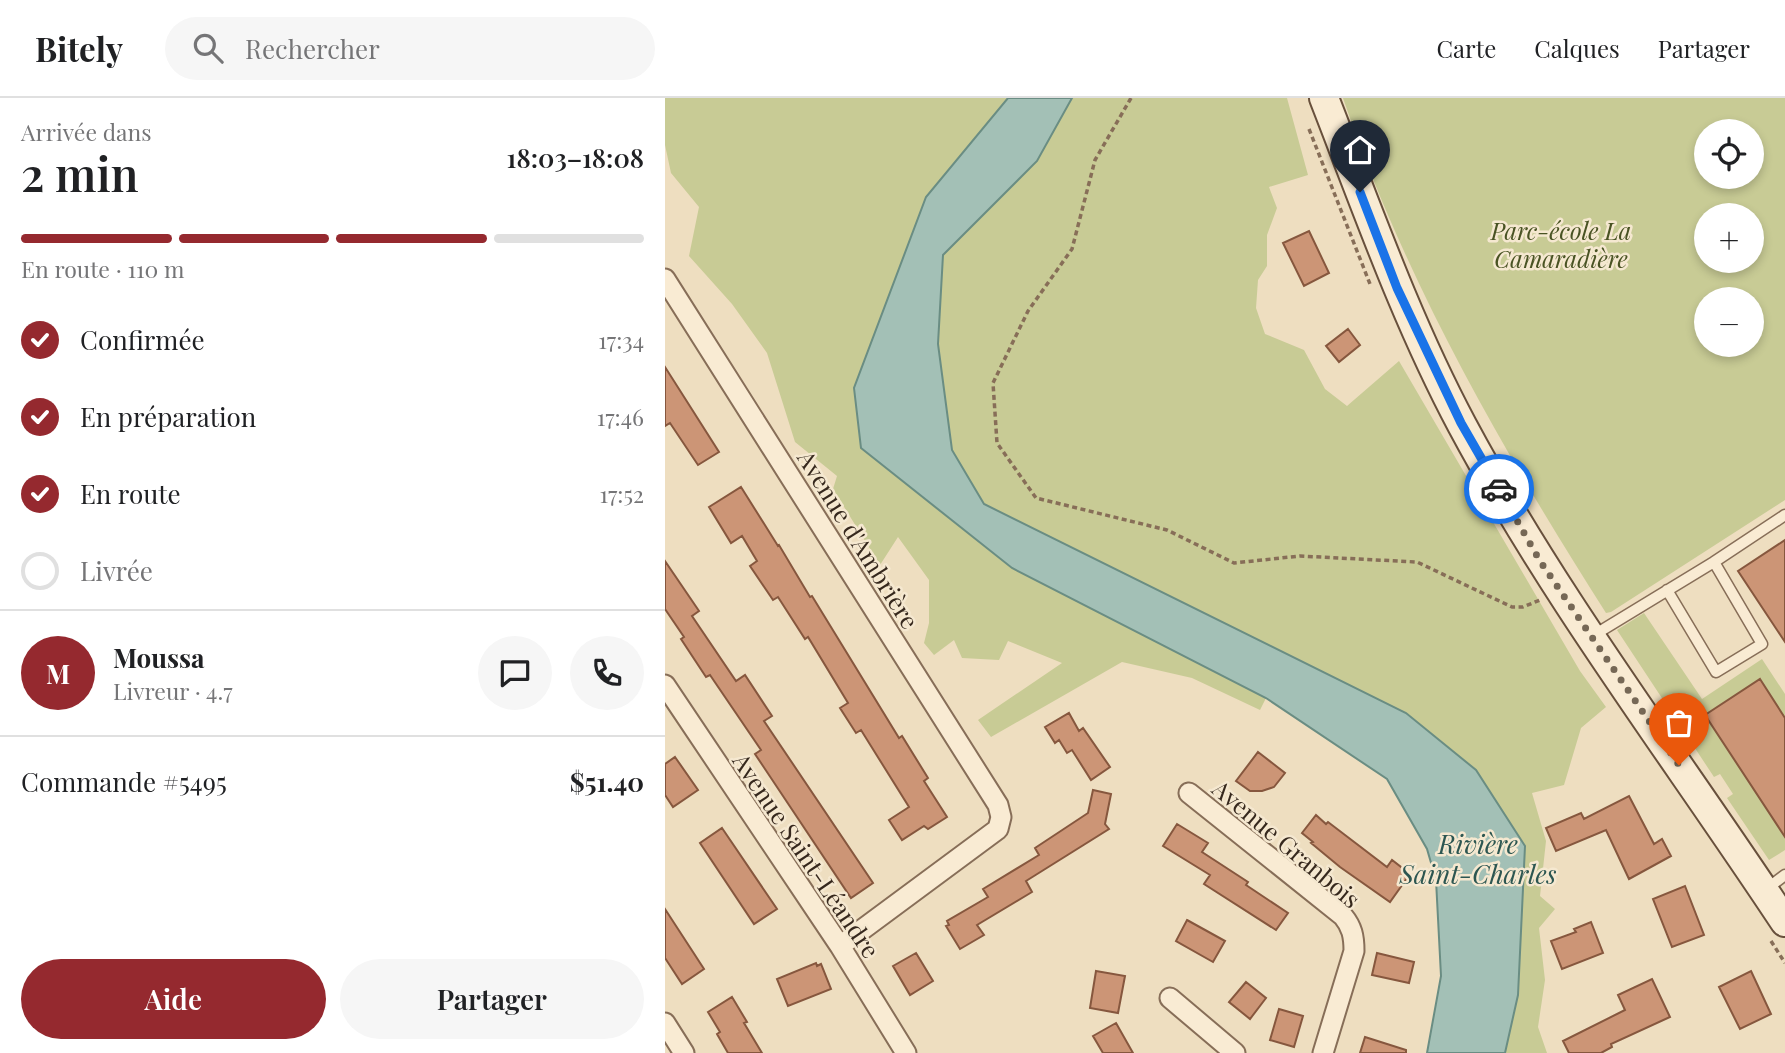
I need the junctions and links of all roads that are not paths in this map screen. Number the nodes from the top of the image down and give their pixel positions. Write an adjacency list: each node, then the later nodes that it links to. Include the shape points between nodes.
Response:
1 (1324, 98): 6 (main road, via 1397,288 1461,423 1540,561)
2 (665, 279): 11 (street, Avenue d'Ambrière, via 998,805 998,829)
3 (1785, 515): 4 (lane)
4 (1714, 562): 5 (lane); 5 (lane, via 1762,644 1716,672)
5 (1667, 590): 6 (lane)
6 (1591, 637): 9 (main road)
7 (665, 685): 11 (street, Avenue Saint-Léandre)
8 (1189, 793): 17 (street, Avenue Granbois, via 1351,926 1354,951)
9 (1775, 883): 10 (main road)
10 (1785, 922)
11 (839, 946): 15 (street, Avenue Saint-Léandre)
12 (1170, 998): 16 (street)
13 (665, 1023): 14 (street)
14 (684, 1053)
15 (907, 1053)
16 (1235, 1053)
17 (1323, 1053)

